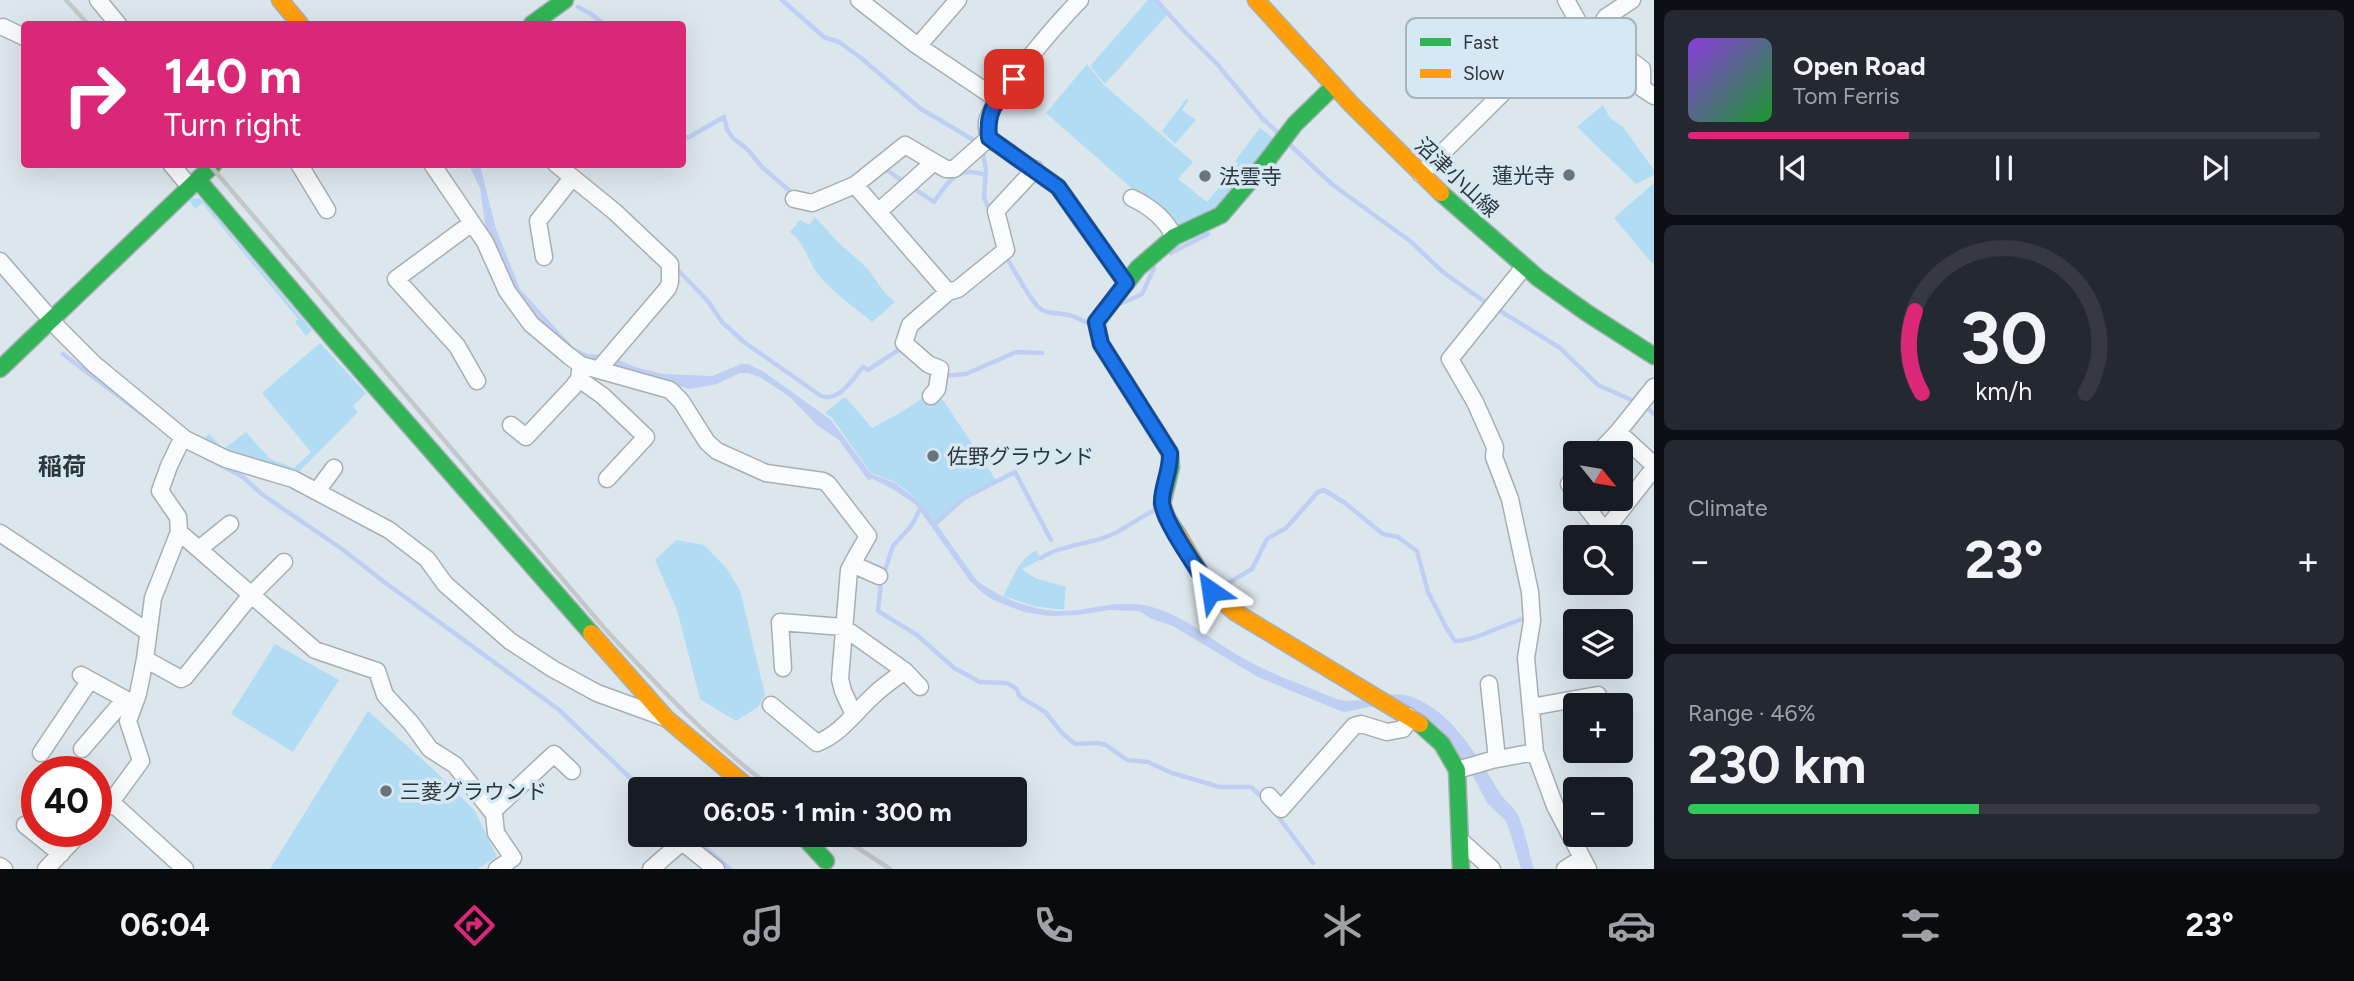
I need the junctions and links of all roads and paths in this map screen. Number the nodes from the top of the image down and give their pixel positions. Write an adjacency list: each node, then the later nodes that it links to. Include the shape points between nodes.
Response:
1 (98, 0): 12 (street)
2 (280, 0): 13 (street)
3 (565, 0): 14 (street)
4 (859, 0): 17 (street)
5 (958, 0): 17 (street)
6 (1080, 0): 22 (street)
7 (1255, 0): 19 (street, 沼津小山線)
8 (1566, 0): 10 (street)
9 (1632, 0): 11 (street)
10 (1576, 18)
11 (1605, 18)
12 (116, 21)
13 (298, 21)
14 (536, 21)
15 (3, 27): 16 (street)
16 (21, 36)
17 (918, 46): 22 (street)
18 (1636, 64): 20 (street, via 1642,69 1642,88)
19 (1333, 87): 31 (street, 沼津小山線); 40 (street, via 1295,124 1221,215)
20 (1654, 96)
21 (1498, 98): 31 (street)
22 (997, 99): 23 (street, via 987,121)
23 (989, 138): 29 (street); 30 (street, via 954,169)
24 (176, 168): 33 (street)
25 (210, 168): 33 (street)
26 (301, 168): 37 (street)
27 (435, 168): 39 (street)
28 (561, 168): 32 (street)
29 (1035, 169): 44 (street, via 1058,187); 45 (street, via 996,211 1001,254)
30 (946, 170): 34 (street, via 900,141); 38 (street)
31 (1421, 174): 43 (street, 沼津小山線)
32 (572, 178): 41 (street, via 538,221); 50 (street, via 670,264 668,288)
33 (194, 183): 46 (street); 86 (street)
34 (855, 185): 36 (street, via 812,203); 38 (street)
35 (1132, 198): 40 (street, via 1160,218)
36 (794, 199)
37 (327, 210)
38 (878, 212): 45 (street)
39 (472, 223): 48 (street, via 507,291 531,324 551,332); 51 (street, via 396,279 457,346)
40 (1174, 237): 44 (street)
41 (544, 257)
42 (0, 261): 46 (street)
43 (1524, 267): 47 (street, 沼津小山線); 83 (street, via 1450,359 1495,447 1494,457 1510,499 1530,592 1532,621 1526,658)
44 (1126, 283): 85 (street, via 1096,322 1097,333 1170,453 1162,504 1211,591)
45 (948, 292): 53 (street, via 910,325 904,343 940,369)
46 (52, 319): 49 (street); 56 (street, via 94,364)
47 (1654, 356)
48 (577, 362): 50 (street); 54 (street, via 526,436); 60 (street, via 603,396 646,437)
49 (0, 369)
50 (599, 369): 70 (street, via 670,390 718,451 766,473 828,484 868,536)
51 (477, 381)
52 (1654, 387): 55 (street)
53 (931, 396)
54 (511, 425)
55 (1618, 432): 57 (street); 58 (street)
56 (185, 439): 61 (street, via 226,459); 66 (street, via 160,491 178,517)
57 (1609, 441)
58 (1654, 467): 62 (street)
59 (334, 468): 61 (street)
60 (607, 479)
61 (317, 491): 86 (street, via 389,530 428,559 445,584 510,640 553,668 597,693)
62 (1633, 494)
63 (1589, 511): 64 (street, via 1605,531)
64 (1620, 511)
65 (230, 524): 68 (street)
66 (179, 532): 68 (street); 74 (street, via 153,598)
67 (0, 533): 74 (street)
68 (199, 549): 72 (street)
69 (284, 562): 72 (street)
70 (852, 564): 71 (street); 73 (street)
71 (879, 576)
72 (251, 594): 75 (street, via 185,677); 97 (street, via 315,650 377,671 385,695 430,749 455,765)
73 (843, 627): 76 (street, via 780,622); 77 (street); 84 (street, via 840,679)
74 (148, 632): 75 (street)
75 (145, 659): 81 (street)
76 (783, 667)
77 (905, 671): 79 (street); 84 (street)
78 (1489, 684): 90 (street)
79 (920, 687)
80 (1563, 701): 83 (street)
81 (130, 702): 87 (street); 89 (street, via 85,678); 95 (street, via 128,721 141,761)
82 (771, 705): 84 (street, via 817,743)
83 (1531, 707): 88 (street)
84 (854, 715)
85 (1408, 716): 91 (street, via 1442,744); 94 (street, via 1403,729 1387,732 1354,726 1282,809)
86 (666, 718): 93 (street)
87 (82, 749)
88 (1535, 752): 90 (street); 103 (street)
89 (41, 753)
90 (1494, 759): 91 (street)
91 (1457, 770): 98 (street)
92 (572, 771): 97 (street, via 554,754)
93 (736, 777)
94 (1269, 796)
95 (112, 801)
96 (112, 803): 108 (street)
97 (492, 811): 109 (street, via 496,833 513,858)
98 (1460, 841): 112 (street); 113 (street)
99 (52, 847): 102 (street)
100 (67, 847): 102 (street)
101 (811, 847): 105 (street)
102 (61, 854): 107 (street)
103 (1584, 864): 114 (street)
104 (0, 866): 106 (street)
105 (826, 866)
106 (4, 869)
107 (46, 869)
108 (185, 869)
109 (497, 869)
110 (651, 869): 111 (street, via 682,842)
111 (716, 869)
112 (1461, 869)
113 (1492, 869)
114 (1565, 869)

